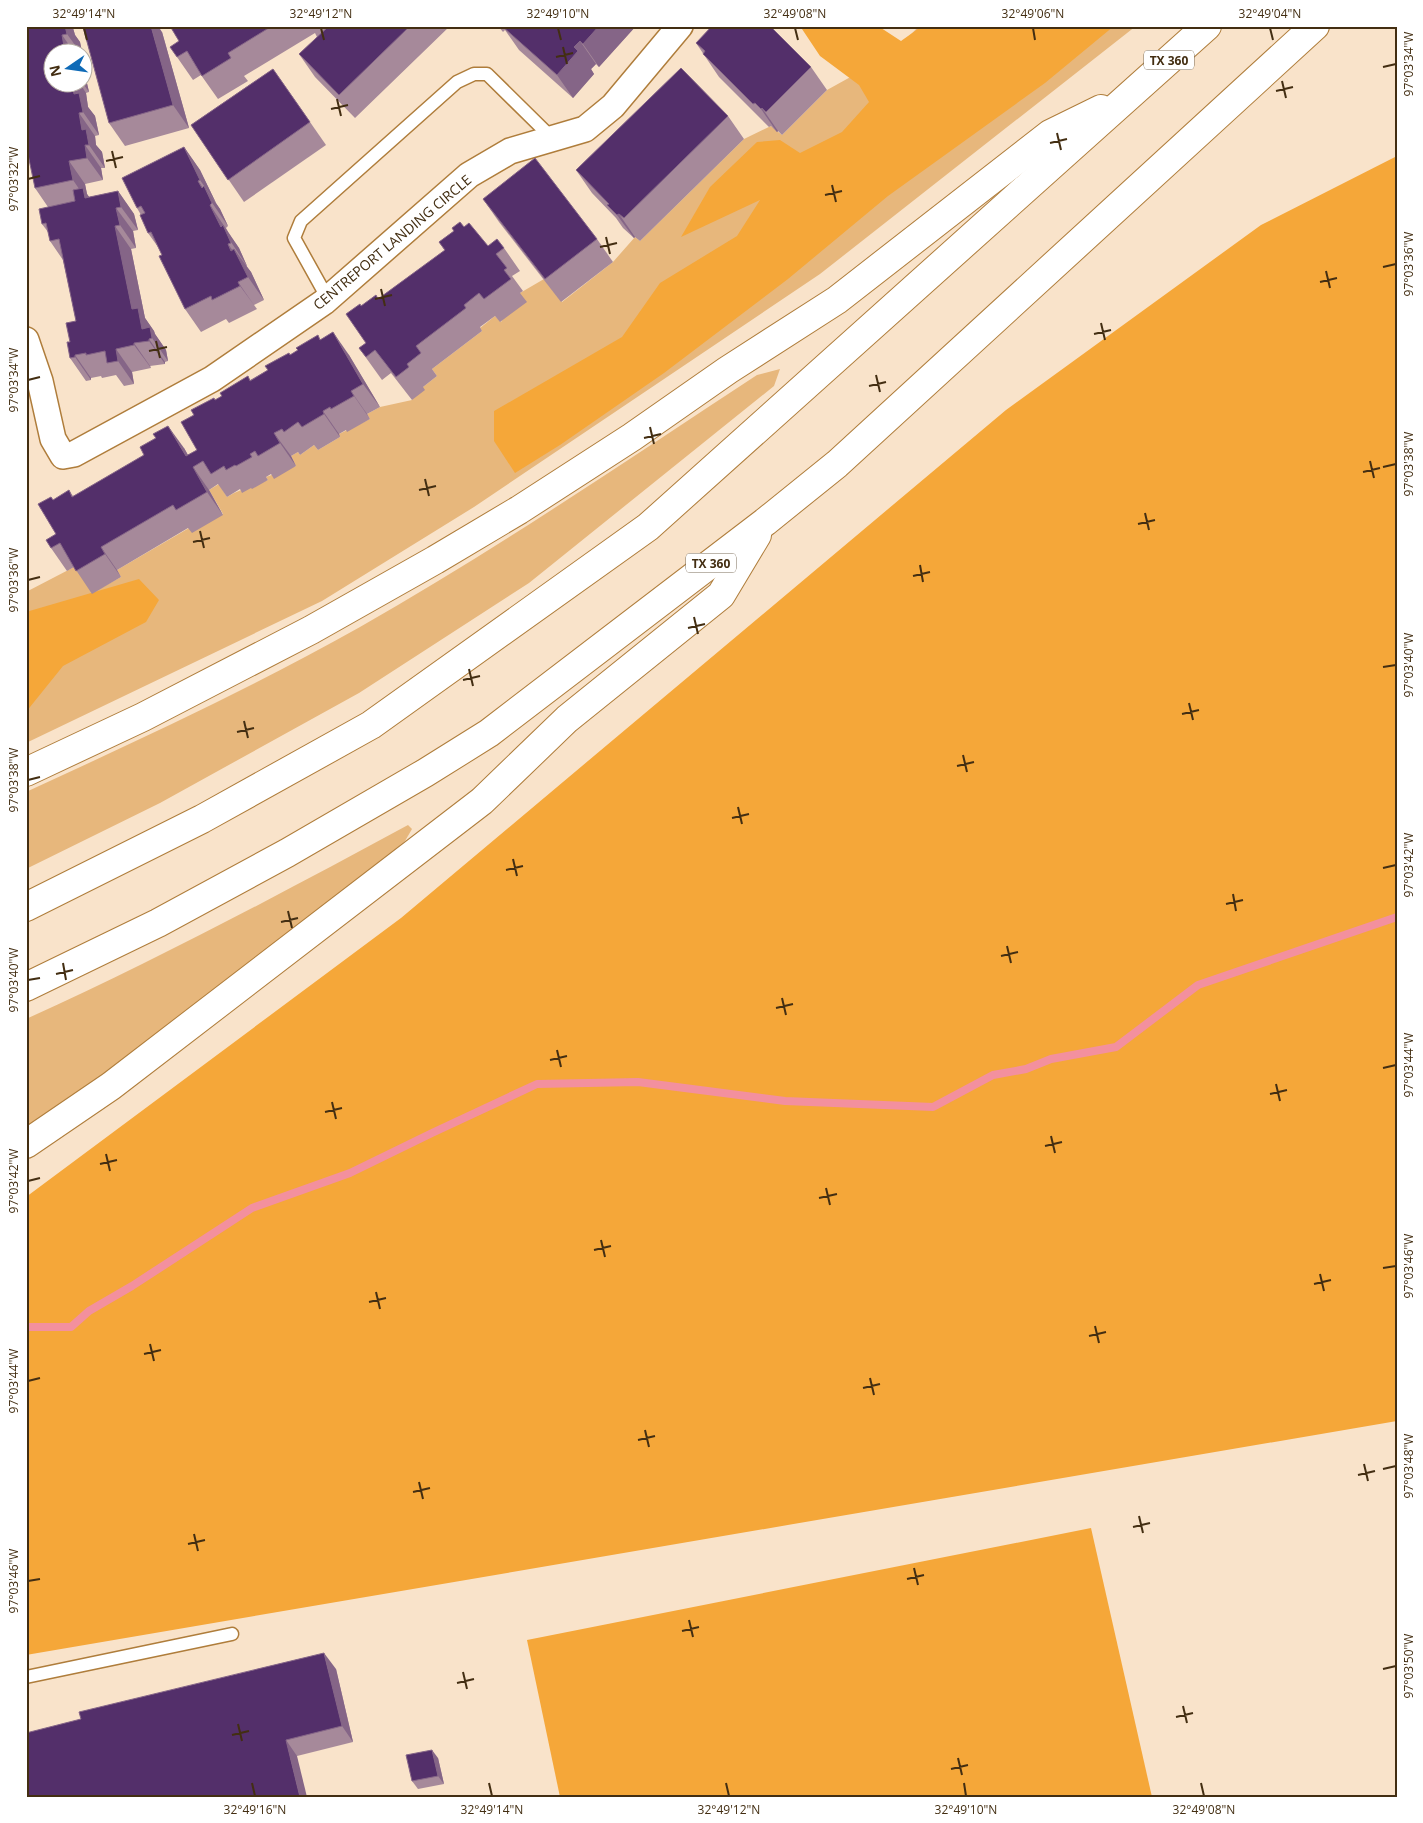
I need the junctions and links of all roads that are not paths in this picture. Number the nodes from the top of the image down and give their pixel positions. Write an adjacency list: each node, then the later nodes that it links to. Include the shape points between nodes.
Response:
1 (680, 26): 5 (street, CENTREPORT LANDING CIRCLE, via 613,106 585,129)
2 (1207, 26): 4 (highway, TX 360)
3 (1315, 26): 8 (highway, TX 360, via 837,464)
4 (1132, 94): 9 (highway, via 1050,134 837,300 519,510 311,630 143,717); 10 (highway, TX 360, via 648,527 371,725 202,819)
5 (552, 138): 6 (street, CENTREPORT LANDING CIRCLE, via 510,151 469,175); 6 (lane, via 487,74 474,74 457,82 301,221 294,238)
6 (328, 299): 7 (street, CENTREPORT LANDING CIRCLE, via 212,378 74,454 63,456 54,439)
7 (26, 340)
8 (765, 522): 11 (highway, TX 360, via 489,733 287,853 158,923); 12 (highway, via 721,595 567,719 482,801 111,1086)
9 (26, 772)
10 (26, 906)
11 (26, 987)
12 (26, 1144)
13 (232, 1634): 14 (lane)
14 (26, 1677)

